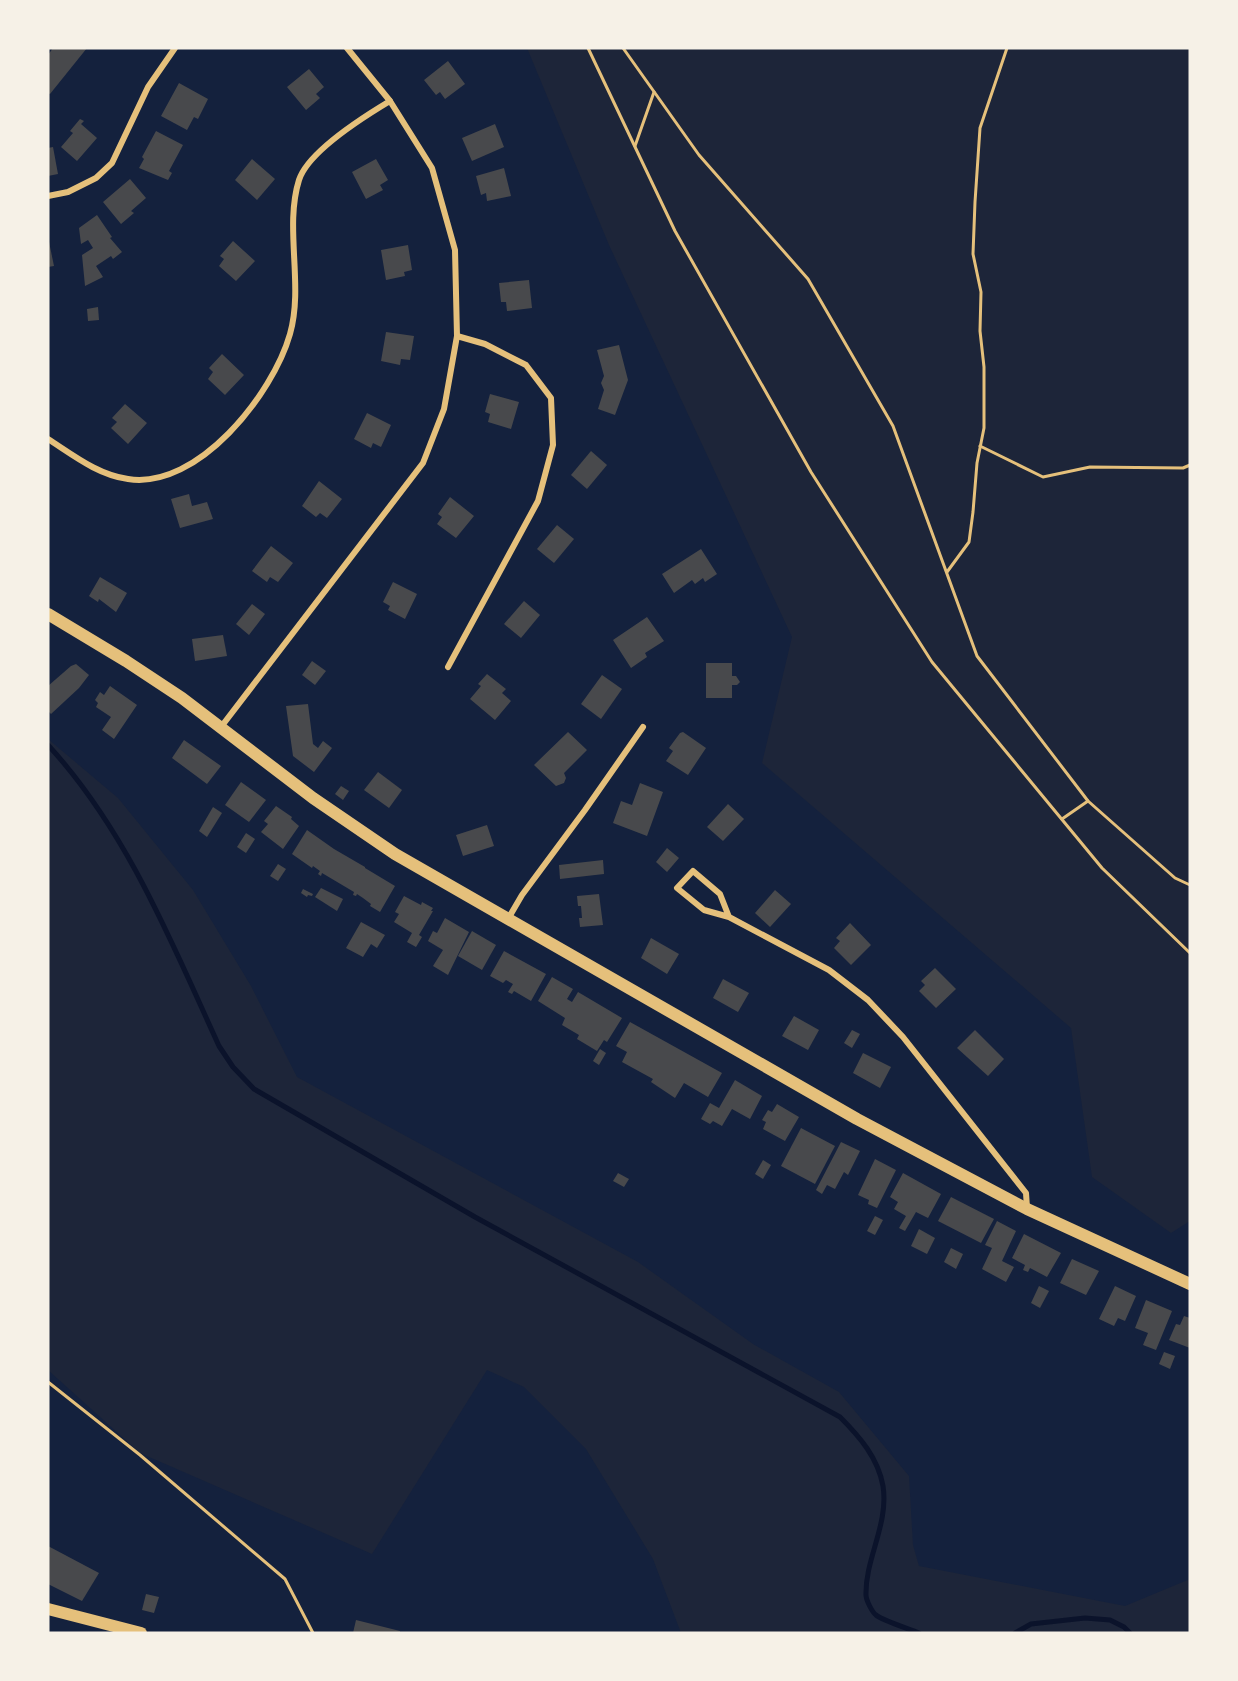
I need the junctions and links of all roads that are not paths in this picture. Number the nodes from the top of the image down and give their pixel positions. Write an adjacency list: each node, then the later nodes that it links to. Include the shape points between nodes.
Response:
1 (175, 48): 4 (street, via 148,87 112,163 96,178 68,192)
2 (347, 48): 3 (street)
3 (390, 100): 5 (street, via 432,168 438,189 455,250); 6 (street, via 315,154 300,179 295,205 296,297 290,334 276,369 228,434 178,472 129,480 97,470)
4 (48, 196)
5 (457, 336): 8 (street, via 486,344 526,365 551,398 553,445 538,501); 9 (street, via 444,409 423,463)
6 (48, 439)
7 (48, 614): 9 (main road, via 126,661)
8 (448, 668)
9 (221, 727): 12 (main road, via 394,854)
10 (643, 727): 12 (street)
11 (729, 916): 11 (street, via 720,894 693,871 677,888 704,910); 13 (street, via 829,970 868,1000 903,1037 1026,1194)
12 (508, 919): 13 (main road, via 856,1119)
13 (1027, 1209): 14 (main road)
14 (1190, 1284)
15 (48, 1609): 16 (main road)
16 (141, 1633)

